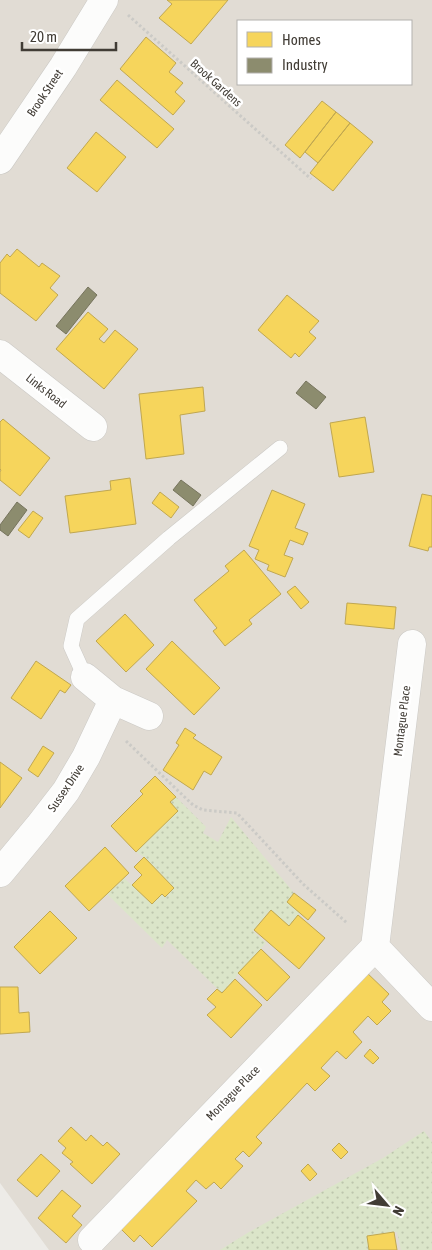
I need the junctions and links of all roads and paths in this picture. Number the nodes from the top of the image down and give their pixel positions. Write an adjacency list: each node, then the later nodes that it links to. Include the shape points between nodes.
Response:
1 (115, 7): 2 (street, Brook Street, via 63,67); 3 (path, Brook Gardens)
2 (0, 160)
3 (311, 179)
4 (0, 354): 5 (street, Links Road)
5 (93, 427)
6 (280, 448): 8 (lane, via 169,538 77,619 71,646)
7 (412, 644): 12 (street, Montague Place)
8 (85, 677): 9 (street)
9 (109, 710): 10 (street); 11 (street, Sussex Drive, via 66,791); 12 (path, via 193,805 203,810 237,813 303,884)
10 (149, 716)
11 (2, 868)
12 (374, 947): 13 (street); 14 (street, Montague Place)
13 (432, 1007)
14 (92, 1240)

